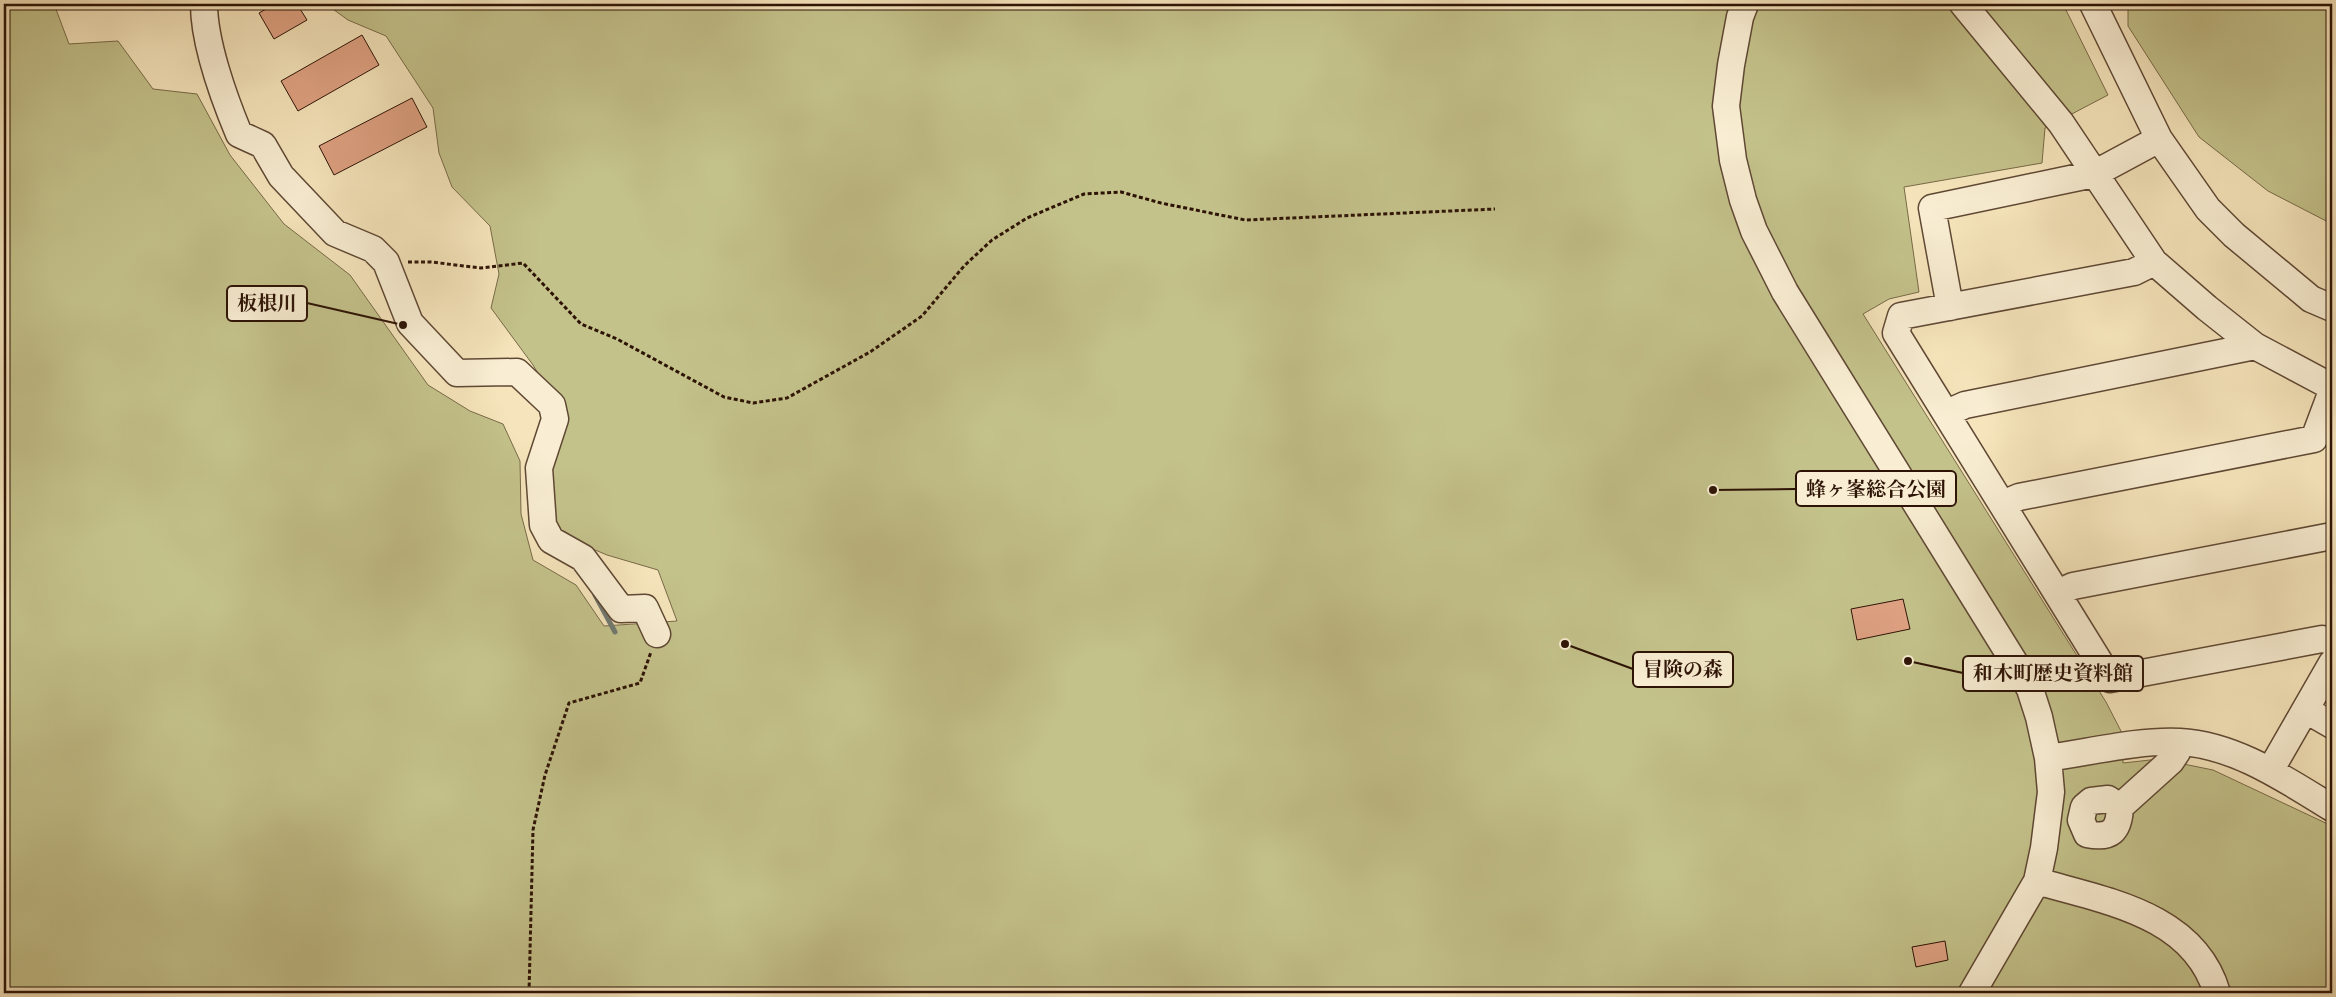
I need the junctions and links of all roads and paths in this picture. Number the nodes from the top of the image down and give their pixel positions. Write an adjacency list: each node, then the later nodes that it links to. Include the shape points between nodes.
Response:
1 (204, 4): 8 (street, via 217,70 238,134 263,145 281,176 335,232 373,249)
2 (1745, 4): 25 (street, via 1731,65 1726,106 1733,160 1754,231 1785,292 2030,689)
3 (1963, 4): 6 (street, via 2061,123)
4 (2093, 4): 5 (street)
5 (2159, 139): 6 (street); 11 (street, via 2202,201 2234,235 2311,299)
6 (2094, 174): 9 (street); 10 (street, via 1932,208)
7 (1495, 209): 8 (path, via 1245,220 1161,204 1121,192 1084,194 1027,218 992,240 964,266 922,316 870,352 787,398 753,403 724,397 617,339 581,324 523,263 482,268 431,262)
8 (386, 262): 19 (street, via 410,323 457,373 516,372 552,405 554,418 539,468 542,525 551,540 583,558 621,609 645,608)
9 (2154, 262): 10 (street, via 2134,272); 12 (street)
10 (1950, 307): 15 (street, via 1902,316 1896,333)
11 (2332, 308)
12 (2255, 346): 13 (street); 15 (street, via 1965,405)
13 (2332, 387)
14 (2332, 391): 16 (street, via 2314,439 2019,497)
15 (1947, 413): 16 (street)
16 (2003, 504): 18 (street)
17 (2332, 536): 18 (street, via 2072,586)
18 (2058, 593): 20 (street, via 2110,679 2322,639)
19 (657, 634): 30 (path, via 640,683 569,703 545,775 533,830)
20 (2332, 642)
21 (2332, 663): 22 (street)
22 (2306, 710): 23 (street); 26 (street)
23 (2332, 726)
24 (2180, 742): 25 (street, via 2134,745); 26 (street, via 2230,753); 27 (street, via 2171,761)
25 (2048, 758): 29 (street, via 2050,792)
26 (2270, 771): 28 (street)
27 (2120, 807)
28 (2332, 808)
29 (2037, 881): 31 (street); 32 (street, via 2156,919 2188,943 2214,981)
30 (529, 993)
31 (1972, 993)
32 (2217, 993)

